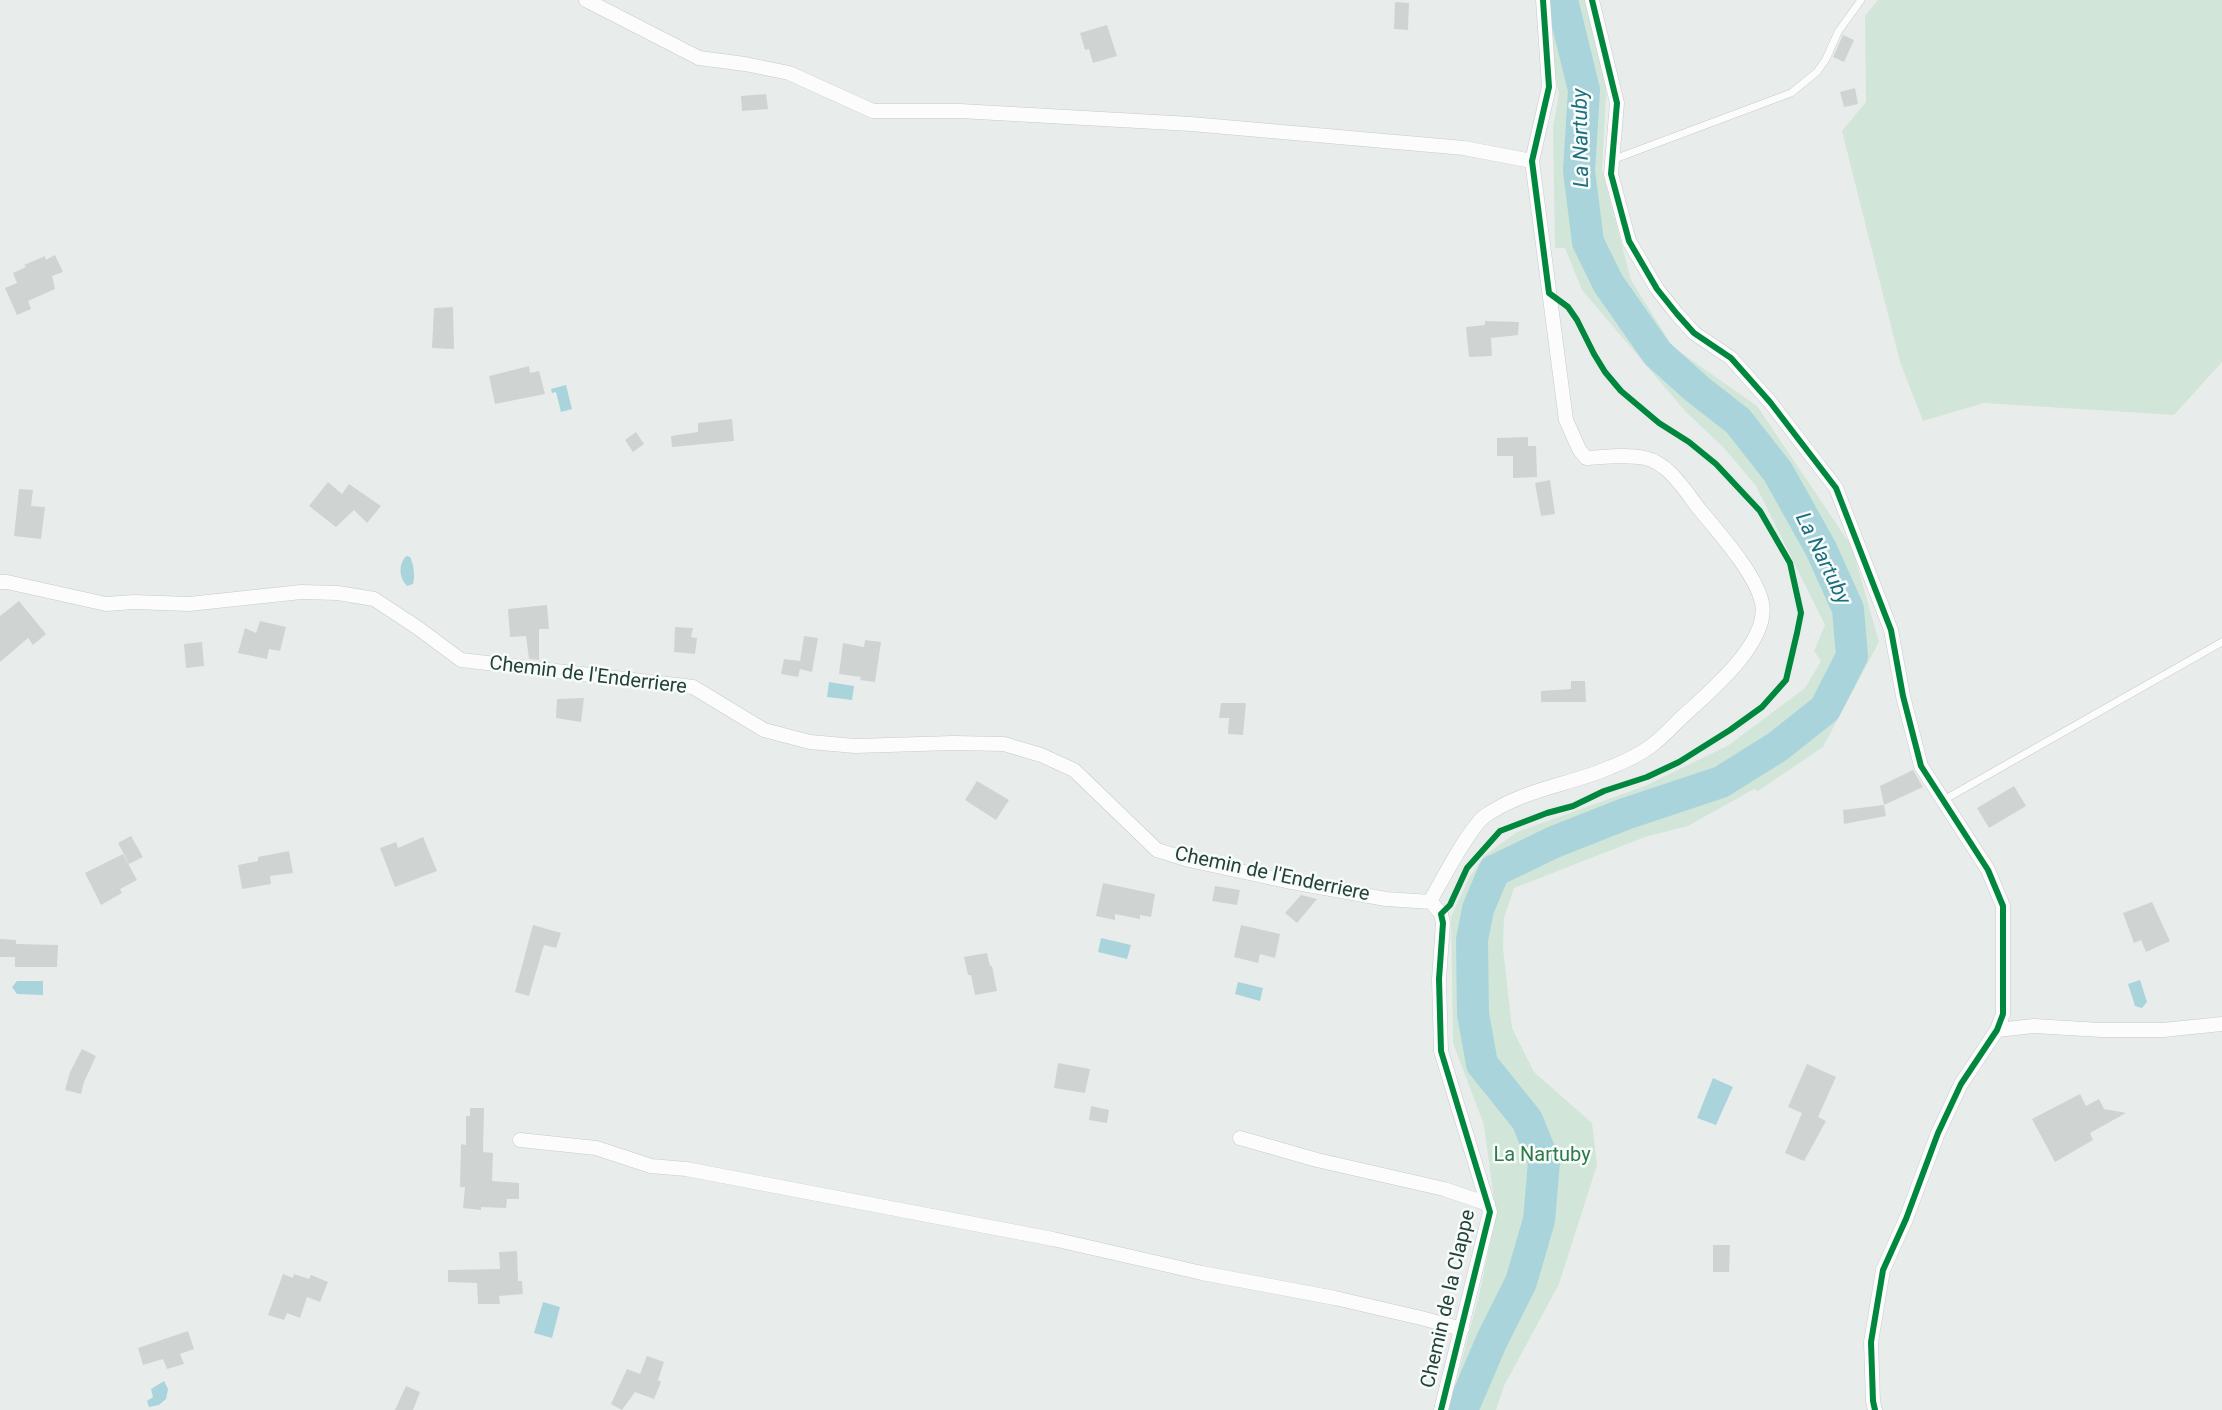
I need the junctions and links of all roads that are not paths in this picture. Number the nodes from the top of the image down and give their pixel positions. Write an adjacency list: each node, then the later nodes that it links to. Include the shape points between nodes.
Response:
1 (586, 0): 6 (street, via 699,58 789,74 873,111 960,111 1191,124 1464,148)
2 (1543, 0): 6 (street, via 1550,87)
3 (1592, 0): 5 (street, via 1617,103)
4 (1861, 0): 5 (lane, via 1817,72 1791,93)
5 (1612, 160): 9 (street, via 1611,174 1629,241 1657,289 1694,333 1731,358 1836,488 1891,630 1921,766)
6 (1532, 161): 10 (street, via 1566,420 1579,449 1586,458 1645,458 1667,470 1753,581 1763,617 1753,641 1735,665 1652,745 1611,767 1517,798 1483,817)
7 (0, 582): 10 (street, Chemin de l'Enderriere, via 106,604 189,604 301,592 374,599 461,660 693,687 764,730 810,742 855,746 1004,744 1074,770 1157,850 1189,861 1286,881 1386,899)
8 (2222, 642): 9 (lane)
9 (1942, 801): 12 (street, via 1988,870 2003,906 2002,1014)
10 (1431, 902): 15 (street, Chemin de la Clappe, via 1443,923 1439,979 1441,1051)
11 (2222, 1024): 12 (street, via 2163,1029 2034,1026)
12 (1997, 1030): 18 (street, via 1961,1084 1883,1270 1871,1342)
13 (1240, 1138): 15 (street, via 1444,1189)
14 (520, 1140): 16 (street, via 596,1148 651,1166 697,1171 1053,1239)
15 (1488, 1204): 16 (street, Chemin de la Clappe, via 1490,1212)
16 (1462, 1329): 17 (street, Chemin de la Clappe)
17 (1441, 1410)
18 (1875, 1410)

